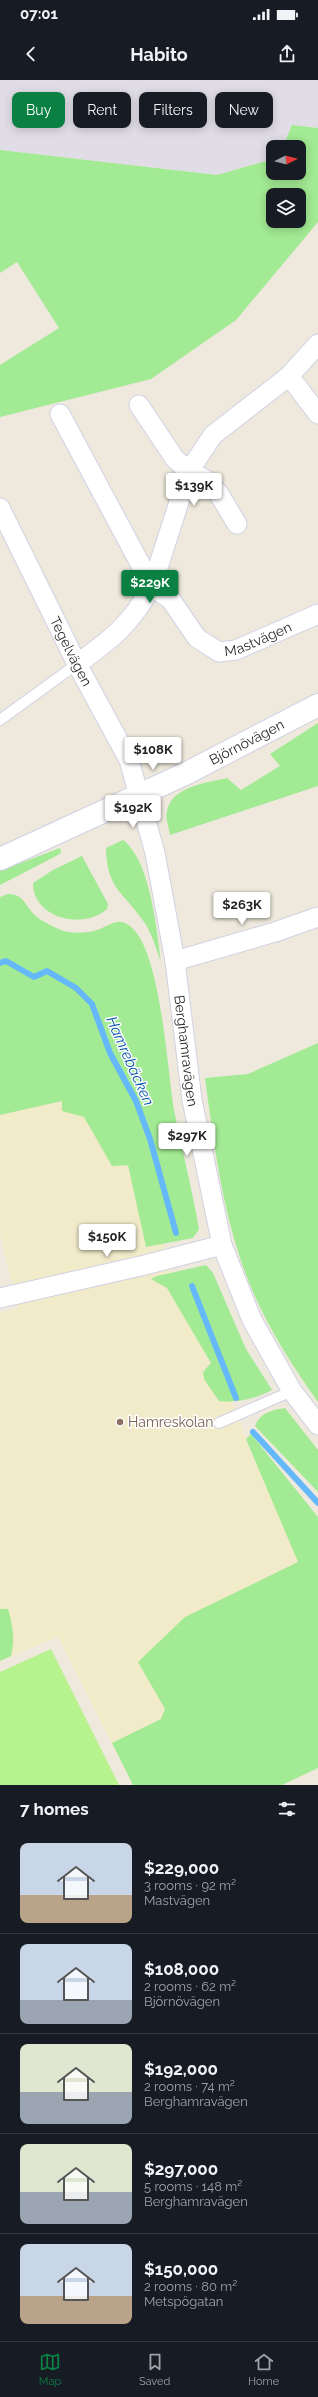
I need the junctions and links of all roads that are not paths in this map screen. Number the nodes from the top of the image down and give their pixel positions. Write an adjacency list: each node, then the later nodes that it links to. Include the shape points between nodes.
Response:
1 (318, 344): 2 (street)
2 (289, 376): 5 (street); 6 (street, via 213,435)
3 (139, 405): 6 (street, via 175,459)
4 (60, 414): 9 (street, Mastvägen)
5 (318, 414)
6 (189, 471): 8 (street, via 206,480 219,494); 9 (street)
7 (0, 508): 11 (street, Tegelvägen)
8 (237, 524)
9 (152, 586): 10 (street, Mastvägen, via 171,600 197,638 219,652 236,650); 11 (street, via 130,621 111,640)
10 (318, 614)
11 (77, 664): 13 (lane); 14 (street, Tegelvägen, via 129,760)
12 (318, 705): 14 (main road, Björnövägen)
13 (0, 720)
14 (139, 796): 15 (main road, Björnövägen); 17 (street, Berghamravägen, via 155,853)
15 (0, 859)
16 (318, 917): 17 (street)
17 (175, 961): 18 (street, Berghamravägen, via 192,1100)
18 (222, 1245): 19 (street); 20 (street, Berghamravägen, via 252,1320)
19 (0, 1298)
20 (292, 1390): 21 (lane); 22 (street, Berghamravägen)
21 (219, 1424)
22 (318, 1425)

